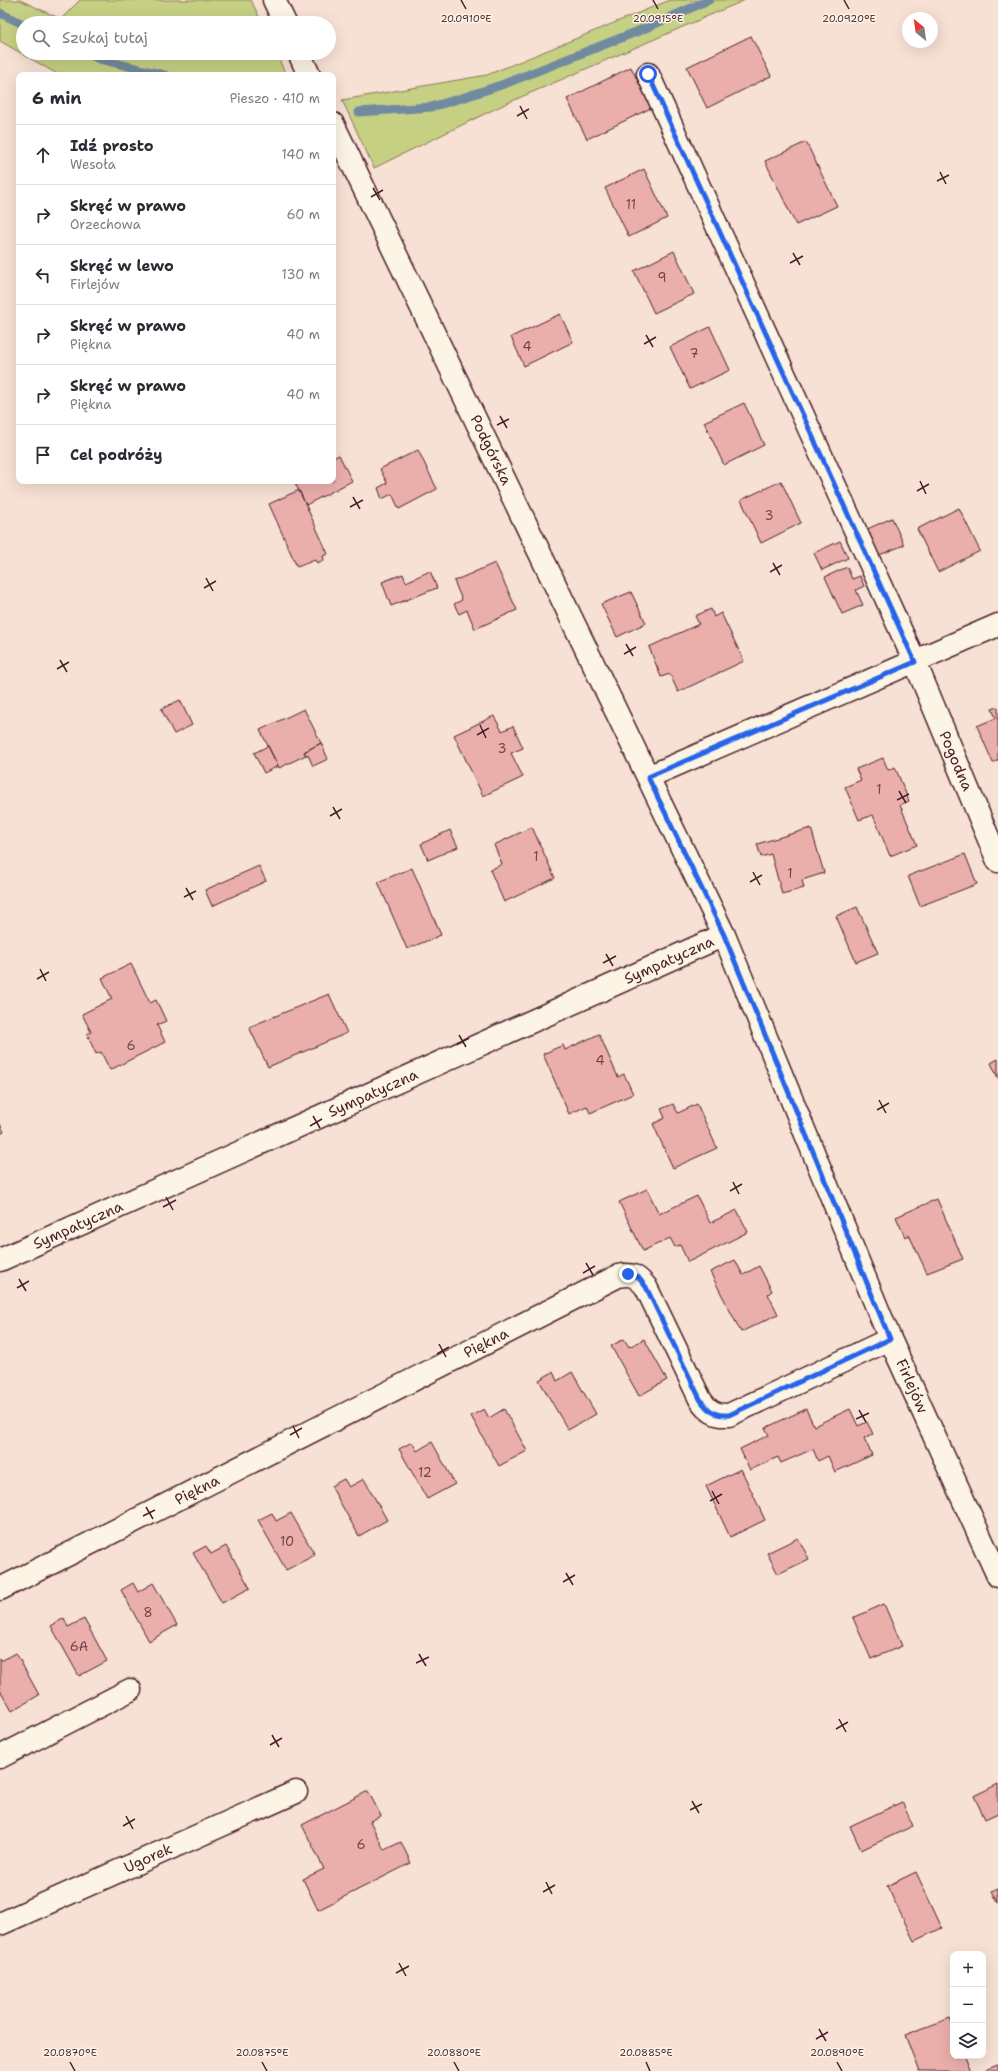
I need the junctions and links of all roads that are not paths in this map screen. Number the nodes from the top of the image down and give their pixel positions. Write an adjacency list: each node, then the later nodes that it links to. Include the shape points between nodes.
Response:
1 (274, 0): 2 (street)
2 (282, 16)
3 (302, 60): 4 (street)
4 (308, 72)
5 (648, 74): 8 (street, Pogodna)
6 (336, 130): 9 (street, Podgórska)
7 (998, 625): 8 (street)
8 (915, 662): 9 (street); 10 (street, Pogodna)
9 (648, 777): 11 (street, Firlejów)
10 (998, 861)
11 (724, 935): 12 (street, Sympatyczna); 13 (street, Firlejów)
12 (0, 1260)
13 (890, 1339): 14 (street, Firlejów); 15 (street, Piękna, via 729,1415 719,1416 707,1409 700,1399 646,1287 638,1277 628,1274 618,1276)
14 (998, 1576)
15 (0, 1589)
16 (130, 1690): 17 (street)
17 (0, 1757)
18 (296, 1792): 19 (street, Ugorek)
19 (0, 1924)

